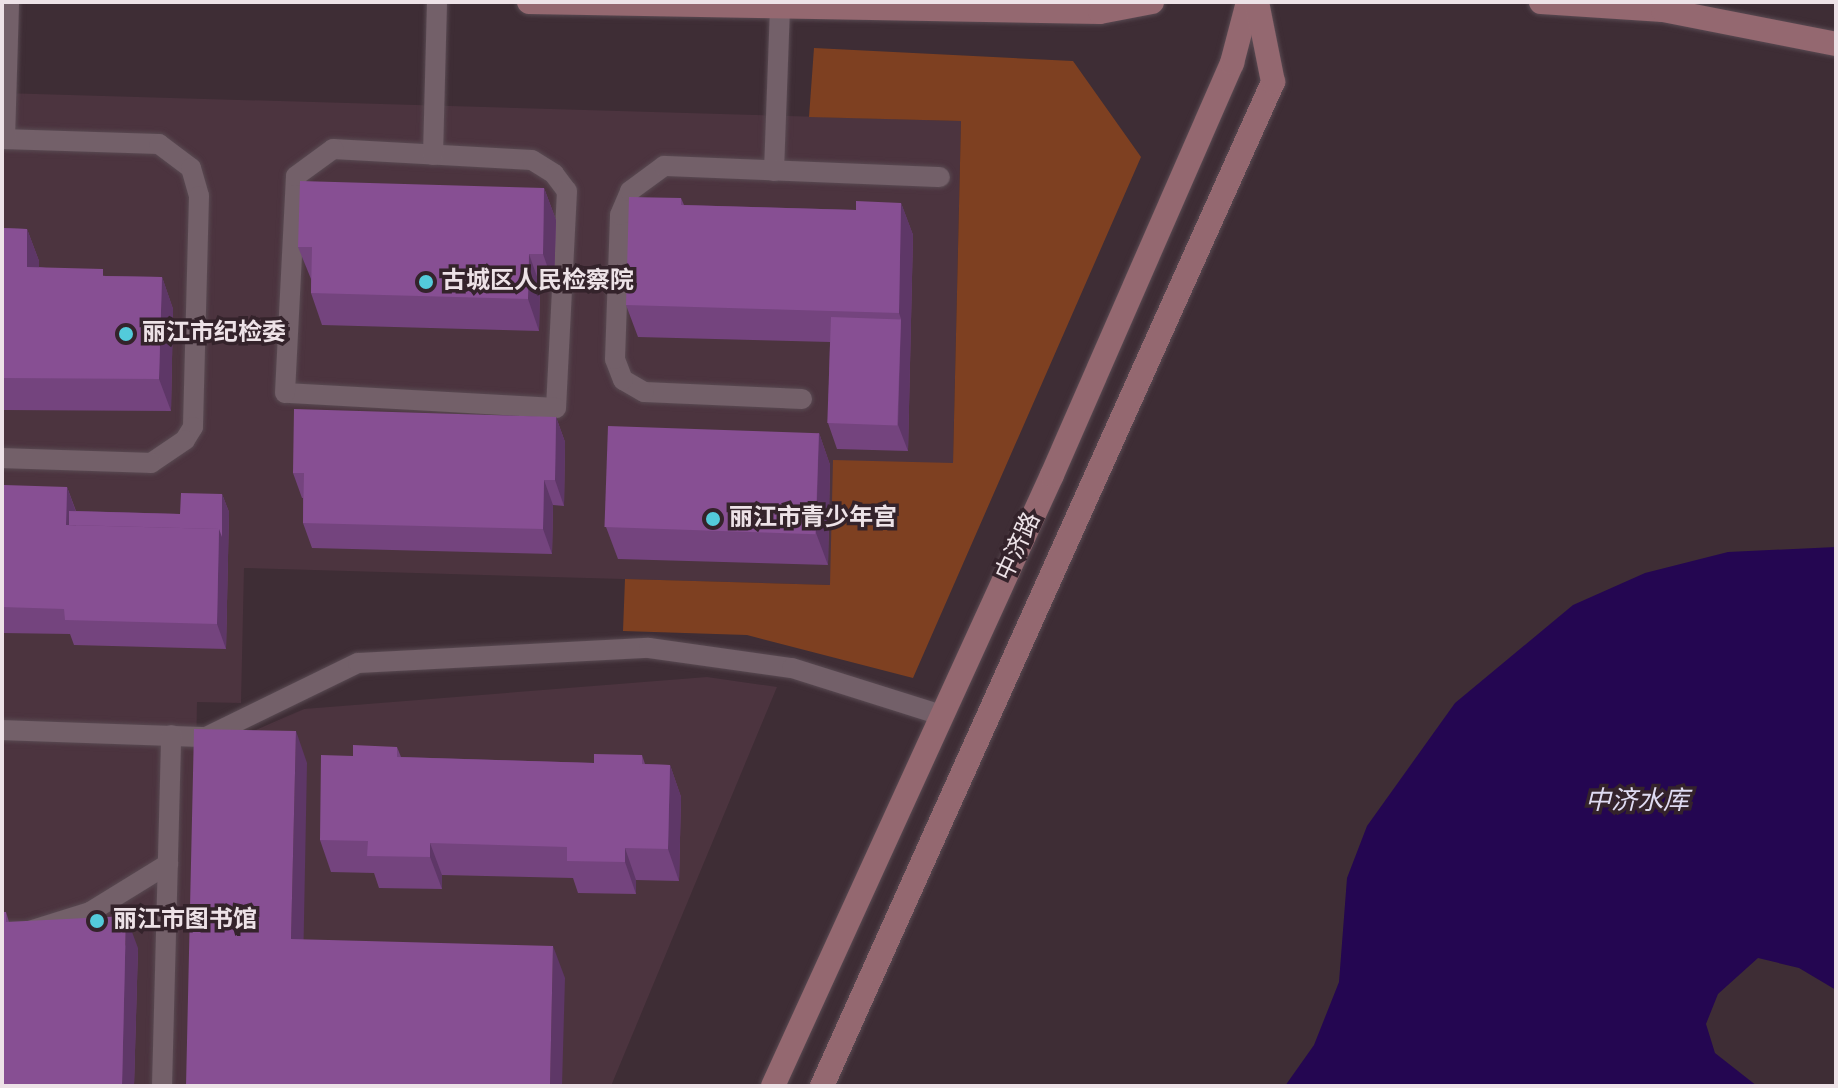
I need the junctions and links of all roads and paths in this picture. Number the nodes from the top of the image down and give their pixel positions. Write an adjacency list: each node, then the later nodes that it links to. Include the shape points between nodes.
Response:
1 (9, 2): 10 (lane)
2 (437, 2): 11 (lane)
3 (529, 2): 8 (street)
4 (1152, 2): 8 (street, via 1100,12)
5 (1248, 2): 16 (street, 中济路, via 1232,63)
6 (1257, 2): 23 (street, 中济路, via 1273,82)
7 (1541, 2): 9 (street, via 1663,10)
8 (780, 6): 12 (lane)
9 (1836, 44)
10 (4, 139): 15 (lane, via 159,144 191,168 199,196 193,427 185,440 151,463)
11 (433, 155): 11 (lane, via 333,149 296,176 285,393 556,408 567,191 532,160)
12 (774, 171): 13 (lane); 14 (lane, via 664,166 639,180 620,215 615,359 623,380 644,392)
13 (940, 177)
14 (802, 399)
15 (2, 458)
16 (941, 715): 18 (lane, via 792,668 649,648 358,663 206,737); 22 (street, 中济路)
17 (2, 730): 18 (lane)
18 (171, 735): 19 (lane)
19 (168, 864): 20 (lane, via 90,912 26,932); 21 (lane)
20 (2, 932)
21 (162, 1086)
22 (773, 1086)
23 (822, 1086)

